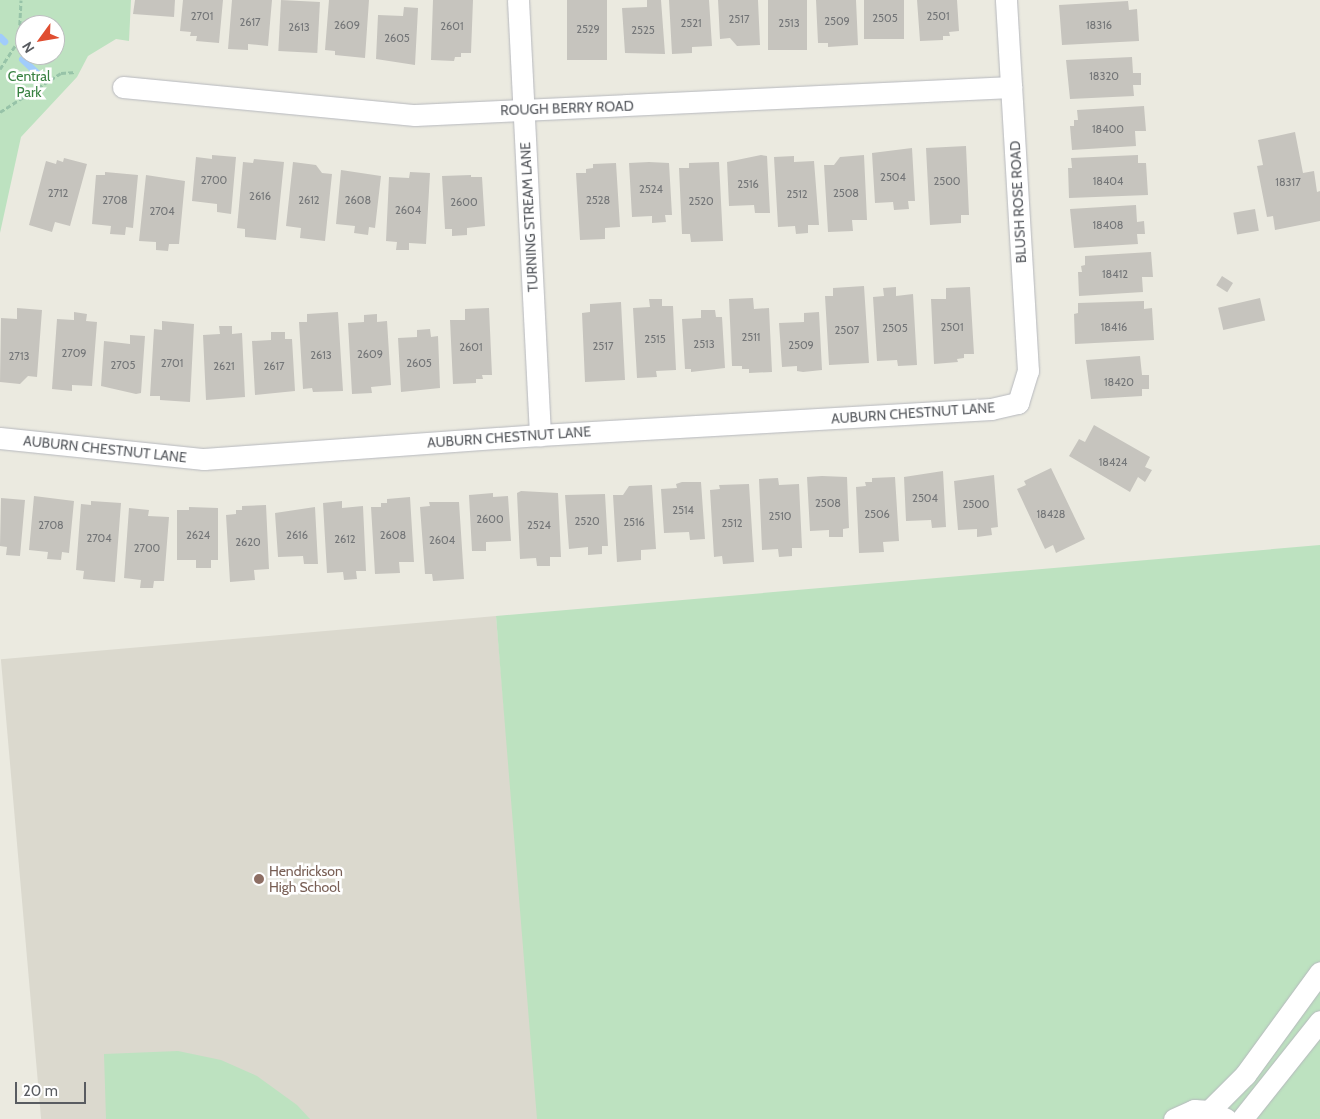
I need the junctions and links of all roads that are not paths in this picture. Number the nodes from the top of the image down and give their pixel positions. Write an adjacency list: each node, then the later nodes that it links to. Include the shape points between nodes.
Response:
1 (518, 0): 5 (street, TURNING STREAM LANE)
2 (1006, 0): 4 (street, BLUSH ROSE ROAD)
3 (123, 87): 5 (street, ROUGH BERRY ROAD, via 415,115)
4 (1011, 87): 5 (street, ROUGH BERRY ROAD); 6 (street, BLUSH ROSE ROAD, via 1028,371)
5 (524, 111): 7 (street, TURNING STREAM LANE)
6 (1018, 403): 7 (street, AUBURN CHESTNUT LANE, via 991,409)
7 (540, 434): 8 (street, AUBURN CHESTNUT LANE, via 204,459)
8 (0, 438)
9 (1320, 972): 11 (street)
10 (1320, 1021): 13 (street)
11 (1218, 1115): 12 (street, via 1194,1110)
12 (1174, 1119)
13 (1242, 1119)

